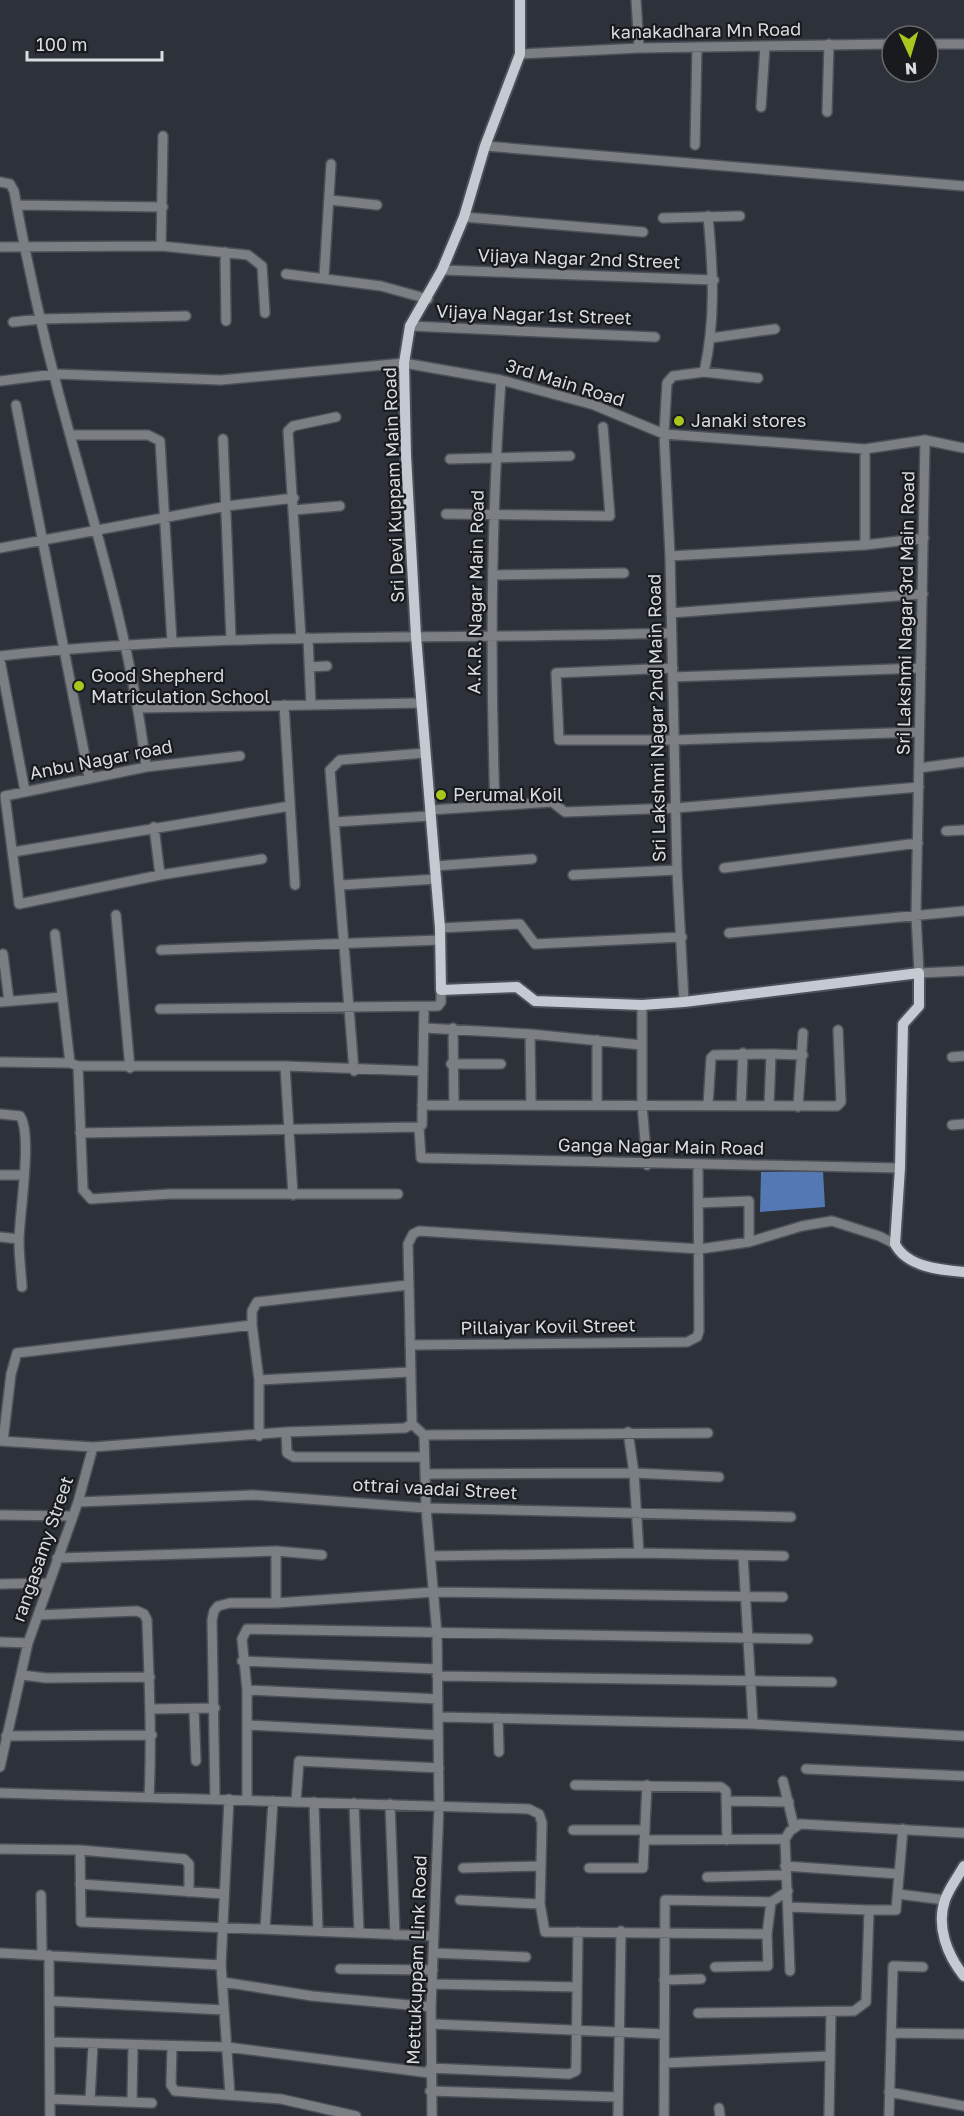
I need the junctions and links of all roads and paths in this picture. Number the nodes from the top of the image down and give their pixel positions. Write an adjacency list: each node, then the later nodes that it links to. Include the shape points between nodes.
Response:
1 (520, 0): 10 (main road, Sri Devi Kuppam Main Road)
2 (636, 0): 9 (street)
3 (830, 44): 4 (street, kanakadhara Mn Road); 7 (street, kanakadhara Mn Road); 12 (street)
4 (880, 44)
5 (940, 44): 6 (street)
6 (964, 44)
7 (765, 46): 8 (street, kanakadhara Mn Road); 11 (street)
8 (697, 47): 9 (street, kanakadhara Mn Road); 14 (street)
9 (639, 48): 10 (street, kanakadhara Mn Road)
10 (520, 54): 15 (main road, Sri Devi Kuppam Main Road)
11 (761, 107)
12 (827, 112)
13 (163, 136): 22 (street)
14 (695, 145)
15 (485, 146): 18 (street); 25 (main road, Sri Devi Kuppam Main Road)
16 (331, 164): 19 (street)
17 (0, 182): 20 (street, via 13,187)
18 (964, 186)
19 (330, 200): 21 (street); 34 (street)
20 (17, 205): 22 (street); 28 (street)
21 (377, 205)
22 (163, 207): 29 (street)
23 (708, 216): 24 (street); 26 (street); 35 (street)
24 (740, 216)
25 (464, 217): 27 (street); 32 (main road, Sri Devi Kuppam Main Road)
26 (663, 218)
27 (643, 232)
28 (23, 245): 29 (street); 30 (street); 39 (street)
29 (161, 246): 31 (street)
30 (0, 247)
31 (225, 252): 37 (street, via 248,255 262,266); 40 (street)
32 (442, 270): 35 (street, Vijaya Nagar 2nd Street); 36 (main road, Sri Devi Kuppam Main Road)
33 (286, 274): 34 (street)
34 (324, 278): 36 (street, via 381,286)
35 (714, 280): 45 (street)
36 (428, 299): 42 (main road, Sri Devi Kuppam Main Road)
37 (265, 312)
38 (186, 316): 39 (street)
39 (40, 319): 41 (street); 48 (street)
40 (226, 321)
41 (13, 322)
42 (410, 326): 44 (street, Vijaya Nagar 1st Street); 46 (main road, Sri Devi Kuppam Main Road)
43 (775, 329): 45 (street)
44 (656, 337)
45 (711, 338): 47 (street)
46 (404, 363): 48 (street, 3rd Main Road, via 221,380); 50 (street, 3rd Main Road); 83 (main road, Sri Devi Kuppam Main Road)
47 (704, 372): 49 (street); 55 (street, Sri Lakshmi Nagar 2nd Main Road, via 673,375 668,380)
48 (55, 374): 51 (street, 3rd Main Road); 56 (street)
49 (758, 378)
50 (501, 380): 55 (street, 3rd Main Road, via 594,405); 62 (street, A.K.R. Nagar Main Road)
51 (0, 381)
52 (16, 405): 73 (street)
53 (336, 417): 64 (street, via 289,430)
54 (603, 428): 69 (street, via 610,516)
55 (664, 434): 59 (street, 3rd Main Road); 76 (street, Sri Lakshmi Nagar 2nd Main Road)
56 (70, 435): 70 (street, via 158,438); 71 (street)
57 (223, 440): 65 (street)
58 (925, 440): 59 (street, 3rd Main Road); 60 (street, 3rd Main Road); 72 (street, Sri Lakshmi Nagar 3rd Main Road)
59 (865, 448): 74 (street)
60 (964, 448)
61 (570, 456): 62 (street)
62 (495, 457): 63 (street); 69 (street, A.K.R. Nagar Main Road)
63 (450, 459)
64 (294, 498): 65 (street); 67 (street)
65 (227, 506): 70 (street); 85 (street)
66 (340, 506): 67 (street)
67 (294, 510): 84 (street)
68 (446, 514): 69 (street)
69 (493, 515): 78 (street, A.K.R. Nagar Main Road)
70 (166, 519): 71 (street); 86 (street)
71 (96, 529): 73 (street); 87 (street)
72 (924, 538): 74 (street); 79 (street, Sri Lakshmi Nagar 3rd Main Road)
73 (42, 539): 75 (street); 88 (street)
74 (865, 545): 76 (street)
75 (0, 548)
76 (670, 556): 80 (street, Sri Lakshmi Nagar 2nd Main Road)
77 (624, 573): 78 (street)
78 (493, 575): 82 (street, A.K.R. Nagar Main Road)
79 (923, 594): 80 (street); 92 (street, Sri Lakshmi Nagar 3rd Main Road)
80 (671, 613): 81 (street, Sri Lakshmi Nagar 2nd Main Road)
81 (672, 633): 82 (street); 93 (street, Sri Lakshmi Nagar 2nd Main Road)
82 (492, 635): 83 (street); 108 (street, A.K.R. Nagar Main Road, via 490,692)
83 (416, 636): 84 (street); 94 (main road, Sri Devi Kuppam Main Road)
84 (305, 638): 85 (street); 91 (street)
85 (231, 639): 86 (street)
86 (172, 642): 87 (street)
87 (125, 644): 88 (street); 97 (street)
88 (63, 649): 89 (street); 105 (street)
89 (0, 658): 107 (street)
90 (327, 666): 91 (street)
91 (310, 667): 96 (street)
92 (921, 668): 93 (street); 98 (street, Sri Lakshmi Nagar 3rd Main Road)
93 (673, 672): 99 (street, Sri Lakshmi Nagar 2nd Main Road); 99 (street, via 556,673 559,740)
94 (421, 703): 96 (street); 100 (main road, Sri Devi Kuppam Main Road)
95 (284, 705): 96 (street); 97 (street); 109 (street)
96 (311, 705)
97 (139, 708): 103 (street)
98 (919, 732): 99 (street); 104 (street, Sri Lakshmi Nagar 3rd Main Road)
99 (675, 740): 110 (street, Sri Lakshmi Nagar 2nd Main Road)
100 (425, 753): 111 (main road, Sri Devi Kuppam Main Road); 112 (street, via 335,762 330,770)
101 (240, 756): 103 (street, Anbu Nagar road)
102 (964, 762): 104 (street)
103 (146, 767): 105 (street, Anbu Nagar road)
104 (919, 768): 106 (street, Sri Lakshmi Nagar 3rd Main Road)
105 (89, 777): 107 (street, Anbu Nagar road)
106 (919, 787): 110 (street); 116 (street, Sri Lakshmi Nagar 3rd Main Road)
107 (25, 791): 117 (street, Anbu Nagar road, via 5,796)
108 (495, 805): 110 (street, via 552,802 565,812); 111 (street)
109 (290, 806): 113 (street); 126 (street)
110 (676, 808): 122 (street, Sri Lakshmi Nagar 2nd Main Road)
111 (430, 813): 112 (street); 120 (main road, Sri Devi Kuppam Main Road)
112 (334, 822): 127 (street)
113 (154, 828): 117 (street); 123 (street)
114 (964, 830): 115 (street)
115 (946, 831)
116 (918, 843): 121 (street); 130 (street, Sri Lakshmi Nagar 3rd Main Road)
117 (13, 852): 123 (street, Anbu Nagar road, via 19,903)
118 (262, 859): 123 (street)
119 (532, 860): 120 (street)
120 (435, 866): 125 (main road, Sri Devi Kuppam Main Road)
121 (724, 868)
122 (677, 870): 124 (street); 134 (street, Sri Lakshmi Nagar 2nd Main Road)
123 (160, 875)
124 (573, 875)
125 (436, 879): 127 (street); 131 (main road, Sri Devi Kuppam Main Road)
126 (295, 885)
127 (341, 885): 136 (street)
128 (964, 911): 130 (street)
129 (116, 915): 166 (street)
130 (916, 915): 132 (street); 140 (street, Sri Lakshmi Nagar 3rd Main Road)
131 (440, 928): 134 (street, via 520,924 535,944); 135 (main road, Sri Devi Kuppam Main Road)
132 (729, 933)
133 (55, 934): 142 (street)
134 (682, 937): 144 (street, Sri Lakshmi Nagar 2nd Main Road)
135 (440, 940): 136 (street); 141 (main road, Sri Devi Kuppam Main Road)
136 (346, 943): 137 (street); 148 (street)
137 (161, 950)
138 (3, 954): 143 (street)
139 (964, 971): 140 (street)
140 (919, 973): 144 (main road); 186 (main road, via 919,1006 903,1024)
141 (441, 990): 145 (main road, via 509,986 523,990 535,1001); 146 (street, via 440,1006)
142 (62, 997): 143 (street); 164 (street)
143 (5, 1001)
144 (684, 1002): 145 (main road)
145 (642, 1005): 155 (street)
146 (424, 1007): 148 (street); 149 (street)
147 (160, 1009): 148 (street)
148 (350, 1009): 167 (street)
149 (425, 1028): 150 (street); 168 (street)
150 (453, 1028): 153 (street); 162 (street)
151 (838, 1030): 177 (street, via 841,1105)
152 (803, 1033): 158 (street)
153 (530, 1034): 154 (street); 169 (street)
154 (597, 1040): 155 (street); 170 (street)
155 (642, 1045): 171 (street)
156 (743, 1053): 157 (street); 174 (street, via 714,1055 711,1059); 175 (street)
157 (771, 1054): 158 (street); 176 (street)
158 (803, 1055): 177 (street)
159 (964, 1056): 160 (street)
160 (952, 1057)
161 (0, 1062): 164 (street)
162 (452, 1064): 163 (street); 173 (street)
163 (501, 1064)
164 (74, 1065): 166 (street); 183 (street)
165 (285, 1066): 166 (street); 167 (street); 182 (street)
166 (130, 1068)
167 (354, 1071): 168 (street)
168 (422, 1071): 172 (street)
169 (531, 1103): 170 (street); 173 (street)
170 (597, 1104): 171 (street)
171 (642, 1104): 174 (street); 184 (street)
172 (422, 1105): 173 (street); 181 (street)
173 (454, 1105)
174 (708, 1105): 175 (street)
175 (741, 1106): 176 (street)
176 (769, 1106): 177 (street)
177 (798, 1107)
178 (0, 1114): 188 (street, via 20,1116 23,1120)
179 (964, 1124): 180 (street)
180 (952, 1125)
181 (419, 1127): 182 (street); 184 (street, Ganga Nagar Main Road, via 421,1158)
182 (289, 1131): 183 (street); 190 (street)
183 (80, 1133): 190 (street, via 83,1190 91,1199 170,1194)
184 (647, 1165): 185 (street, Ganga Nagar Main Road)
185 (698, 1166): 186 (street, Ganga Nagar Main Road); 191 (street)
186 (900, 1168): 195 (main road)
187 (0, 1174): 188 (street)
188 (24, 1175): 193 (street)
189 (398, 1194): 190 (street)
190 (293, 1195)
191 (698, 1203): 194 (street, via 749,1201); 196 (street)
192 (0, 1237): 193 (street)
193 (19, 1239): 199 (street)
194 (749, 1242): 195 (street, via 832,1221); 196 (street)
195 (895, 1244): 197 (main road, via 900,1255 910,1261)
196 (700, 1249): 198 (street, via 419,1231 408,1244); 201 (street, Pillaiyar Kovil Street, via 699,1331 697,1337 687,1342)
197 (964, 1272)
198 (408, 1285): 200 (street, via 257,1302); 201 (street)
199 (22, 1287)
200 (252, 1325): 203 (street); 210 (street, via 17,1353)
201 (410, 1345): 202 (street)
202 (410, 1372): 203 (street); 204 (street)
203 (258, 1380): 208 (street)
204 (412, 1424): 205 (street, via 405,1428); 209 (street)
205 (286, 1432): 208 (street); 212 (street, via 287,1453 299,1458)
206 (628, 1432): 207 (street); 209 (street); 213 (street)
207 (708, 1433)
208 (259, 1436): 211 (street)
209 (424, 1436): 212 (street, Mettukuppam Link Road)
210 (2, 1441): 211 (street)
211 (93, 1447): 216 (street, rangasamy Street)
212 (424, 1457): 214 (street, Mettukuppam Link Road)
213 (634, 1473): 214 (street); 215 (street); 218 (street)
214 (425, 1474): 217 (street, Mettukuppam Link Road)
215 (719, 1477)
216 (78, 1502): 217 (street, ottrai vaadai Street, via 253,1495); 220 (street, rangasamy Street)
217 (426, 1508): 218 (street, ottrai vaadai Street); 226 (street, Mettukuppam Link Road)
218 (637, 1513): 221 (street, ottrai vaadai Street); 223 (street)
219 (0, 1515): 220 (street)
220 (71, 1516): 228 (street, rangasamy Street)
221 (790, 1517)
222 (276, 1551): 224 (street); 228 (street); 234 (street)
223 (639, 1553): 225 (street); 226 (street)
224 (322, 1555)
225 (743, 1555): 227 (street); 232 (street)
226 (431, 1556): 231 (street, Mettukuppam Link Road)
227 (784, 1556)
228 (57, 1558): 229 (street, rangasamy Street)
229 (48, 1583): 230 (street); 235 (street, rangasamy Street)
230 (0, 1584)
231 (434, 1592): 232 (street); 234 (street); 236 (street, Mettukuppam Link Road)
232 (745, 1596): 233 (street); 238 (street)
233 (783, 1597)
234 (276, 1603): 249 (street, via 230,1603 214,1611)
235 (38, 1615): 240 (street, rangasamy Street); 244 (street, via 137,1611 144,1614)
236 (437, 1634): 238 (street); 241 (street, via 247,1629 242,1639); 242 (street, Mettukuppam Link Road)
237 (808, 1639): 238 (street)
238 (748, 1640): 245 (street)
239 (0, 1642): 240 (street)
240 (28, 1643): 243 (street, rangasamy Street)
241 (242, 1661): 242 (street); 247 (street)
242 (437, 1673): 245 (street); 248 (street, Mettukuppam Link Road)
243 (22, 1675): 244 (street); 258 (street, rangasamy Street)
244 (150, 1677): 250 (street)
245 (752, 1680): 246 (street); 254 (street)
246 (832, 1682)
247 (247, 1690): 248 (street); 255 (street)
248 (438, 1699): 252 (street, Mettukuppam Link Road)
249 (215, 1708): 251 (street); 271 (street)
250 (150, 1709): 251 (street); 256 (street)
251 (194, 1709): 261 (street)
252 (438, 1717): 253 (street); 257 (street, Mettukuppam Link Road)
253 (498, 1718): 254 (street); 260 (street)
254 (753, 1724): 259 (street)
255 (247, 1725): 257 (street); 273 (street)
256 (152, 1735): 258 (street); 270 (street)
257 (438, 1735): 263 (street, Mettukuppam Link Road)
258 (6, 1736): 262 (street, rangasamy Street)
259 (964, 1736)
260 (499, 1752)
261 (196, 1761)
262 (0, 1767)
263 (439, 1768): 275 (street, via 298,1761); 281 (street, Mettukuppam Link Road)
264 (806, 1769): 265 (street)
265 (964, 1776)
266 (783, 1781): 278 (street)
267 (575, 1785): 268 (street)
268 (646, 1785): 277 (street, via 714,1785 724,1789); 286 (street)
269 (0, 1793): 270 (street)
270 (149, 1797): 271 (street)
271 (215, 1799): 272 (street)
272 (229, 1799): 273 (street); 301 (street)
273 (247, 1800): 274 (street)
274 (273, 1801): 275 (street); 311 (street)
275 (296, 1801): 276 (street)
276 (314, 1802): 279 (street); 313 (street)
277 (726, 1802): 278 (street); 288 (street)
278 (789, 1802): 282 (street)
279 (354, 1803): 280 (street); 315 (street)
280 (390, 1804): 281 (street); 318 (street)
281 (439, 1805): 291 (street, via 536,1811 542,1823); 319 (street, Mettukuppam Link Road)
282 (794, 1827): 283 (street, via 800,1824); 287 (street)
283 (903, 1829): 285 (street); 296 (street)
284 (573, 1830): 286 (street)
285 (964, 1833)
286 (644, 1835): 288 (street); 294 (street, via 643,1868)
287 (784, 1839): 288 (street); 295 (street)
288 (727, 1840)
289 (0, 1849): 290 (street)
290 (80, 1850): 298 (street); 300 (street, via 187,1860)
291 (541, 1866): 293 (street); 307 (street)
292 (964, 1866): 305 (main road)
293 (463, 1868)
294 (589, 1868)
295 (786, 1871): 296 (street); 297 (street); 299 (street)
296 (899, 1874): 302 (street)
297 (707, 1877)
298 (80, 1884): 300 (street); 310 (street, via 81,1922)
299 (788, 1891): 306 (street); 308 (street)
300 (189, 1892): 301 (street)
301 (224, 1894): 310 (street)
302 (898, 1894): 305 (street); 309 (street, via 896,1910)
303 (41, 1895): 322 (street)
304 (460, 1900): 307 (street)
305 (945, 1900): 330 (main road, via 943,1926 947,1951)
306 (771, 1902): 316 (street, via 664,1900); 317 (street)
307 (540, 1904): 314 (street, via 545,1932)
308 (789, 1907): 309 (street); 329 (street)
309 (869, 1910): 339 (street, via 866,2002 854,2011)
310 (222, 1928): 311 (street); 324 (street)
311 (265, 1929): 313 (street)
312 (621, 1931): 314 (street); 316 (street); 343 (street)
313 (318, 1932): 315 (street)
314 (578, 1932): 335 (street)
315 (359, 1933): 318 (street)
316 (665, 1933): 317 (street); 332 (street)
317 (767, 1934): 325 (street, via 768,1966)
318 (395, 1935): 319 (street)
319 (434, 1936): 321 (street, Mettukuppam Link Road)
320 (0, 1953): 322 (street)
321 (433, 1953): 323 (street); 328 (street, Mettukuppam Link Road)
322 (46, 1955): 324 (street); 336 (street)
323 (526, 1957)
324 (222, 1965): 333 (street)
325 (715, 1967)
326 (922, 1967): 344 (street, via 896,1965 892,1969)
327 (340, 1969): 328 (street)
328 (433, 1970): 334 (street, Mettukuppam Link Road)
329 (790, 1971)
330 (964, 1976)
331 (701, 1979): 332 (street)
332 (664, 1980): 345 (street)
333 (223, 1982): 337 (street, via 312,1996); 338 (street)
334 (432, 1984): 335 (street); 337 (street, Mettukuppam Link Road)
335 (576, 1987): 342 (street)
336 (50, 2001): 338 (street); 347 (street)
337 (431, 2007): 341 (street, Mettukuppam Link Road)
338 (224, 2010): 351 (street)
339 (831, 2012): 340 (street); 352 (street)
340 (698, 2013)
341 (432, 2024): 342 (street); 354 (street, Mettukuppam Link Road)
342 (576, 2029): 343 (street); 354 (street, via 576,2071)
343 (619, 2031): 345 (street); 358 (street)
344 (891, 2033): 346 (street); 356 (street)
345 (664, 2034): 353 (street)
346 (964, 2034)
347 (50, 2042): 348 (street); 359 (street)
348 (93, 2044): 349 (street); 360 (street)
349 (134, 2046): 350 (street); 361 (street)
350 (172, 2046): 351 (street); 357 (street, via 173,2089)
351 (227, 2047): 354 (street); 357 (street)
352 (829, 2056): 353 (street); 369 (street)
353 (665, 2063): 368 (street)
354 (430, 2071): 355 (street, Mettukuppam Link Road)
355 (430, 2091): 358 (street); 366 (street, Mettukuppam Link Road)
356 (889, 2092): 363 (street); 370 (street)
357 (230, 2095): 365 (street, via 281,2099)
358 (618, 2097): 367 (street)
359 (50, 2099): 360 (street); 364 (street)
360 (90, 2100): 361 (street)
361 (132, 2102): 362 (street)
362 (152, 2103)
363 (964, 2106)
364 (50, 2116)
365 (356, 2116)
366 (432, 2116)
367 (618, 2116)
368 (664, 2116)
369 (829, 2116)
370 (889, 2116)

